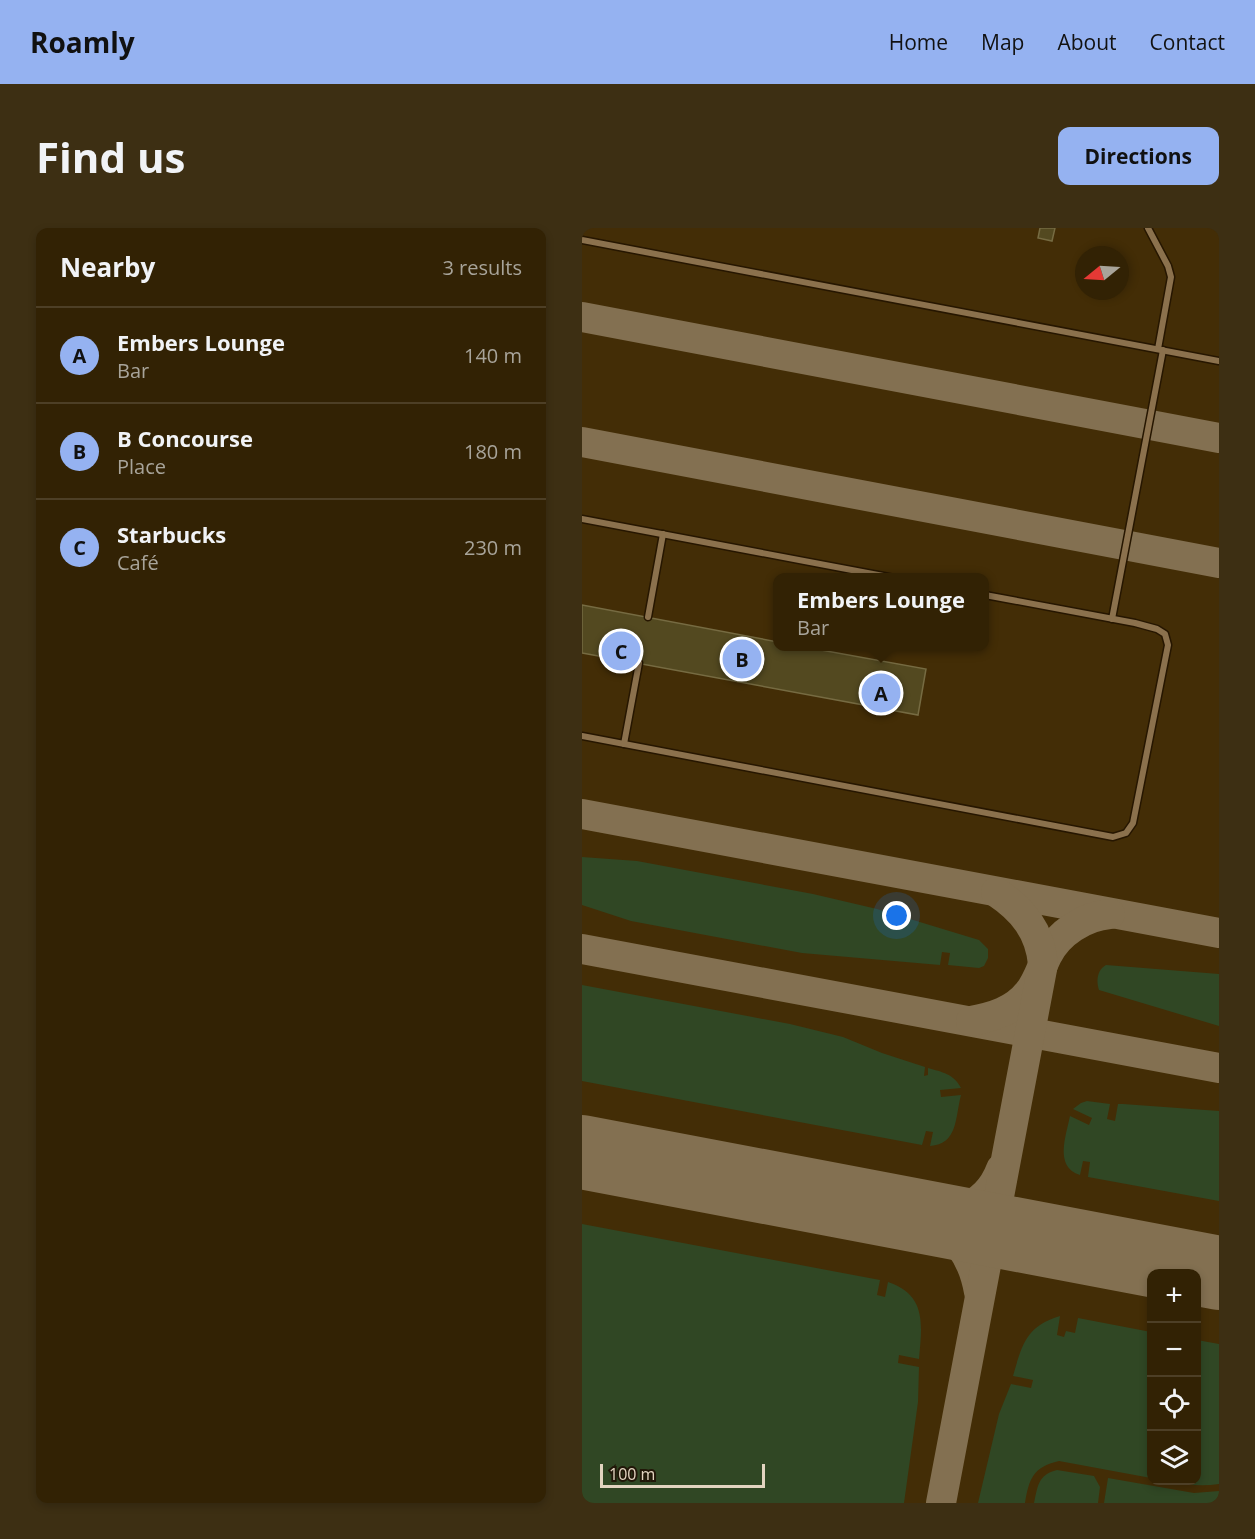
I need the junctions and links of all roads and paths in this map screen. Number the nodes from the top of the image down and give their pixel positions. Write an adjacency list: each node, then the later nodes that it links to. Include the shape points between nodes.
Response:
1 (1148, 228): 3 (lane, via 1171,277)
2 (582, 240): 3 (lane)
3 (1160, 350): 4 (lane); 10 (lane)
4 (1219, 361)
5 (582, 519): 6 (lane)
6 (663, 534): 7 (lane); 9 (lane)
7 (868, 573)
8 (989, 596): 10 (lane)
9 (648, 617)
10 (1112, 619): 13 (lane, via 1157,629 1165,634 1168,645 1133,824 1120,836)
11 (639, 663): 13 (lane)
12 (582, 736): 13 (lane)
13 (624, 744)

